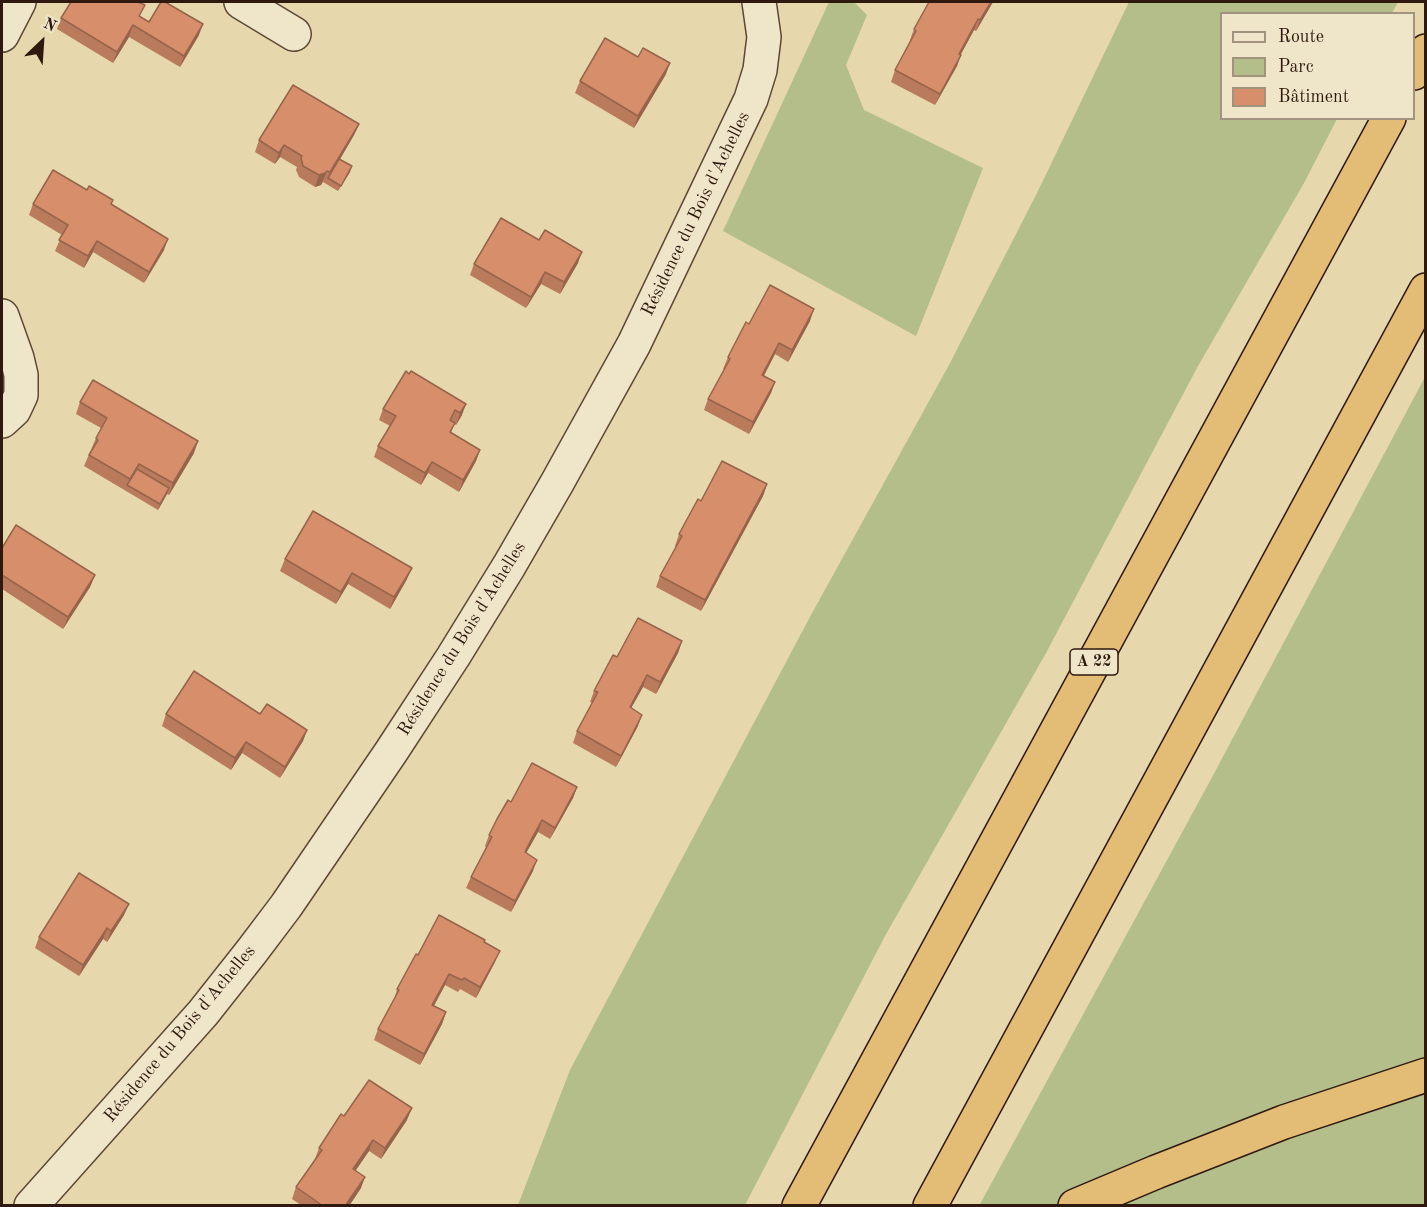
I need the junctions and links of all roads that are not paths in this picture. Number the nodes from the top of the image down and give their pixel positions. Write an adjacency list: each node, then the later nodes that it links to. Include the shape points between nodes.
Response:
1 (19, 2): 5 (street)
2 (241, 2): 4 (street)
3 (759, 2): 13 (street, Résidence du Bois d'Achelles, via 764,37 760,70 750,99 634,344 503,576 391,752 286,906 203,1013)
4 (294, 34)
5 (2, 35)
6 (1425, 51): 7 (highway)
7 (1415, 69)
8 (1388, 120): 14 (highway, A 22)
9 (1425, 290): 15 (highway)
10 (2, 316): 11 (street, via 17,358 21,394 14,410)
11 (2, 421)
12 (1425, 1075): 16 (highway, via 1284,1122)
13 (31, 1206)
14 (799, 1206)
15 (930, 1206)
16 (1075, 1206)

